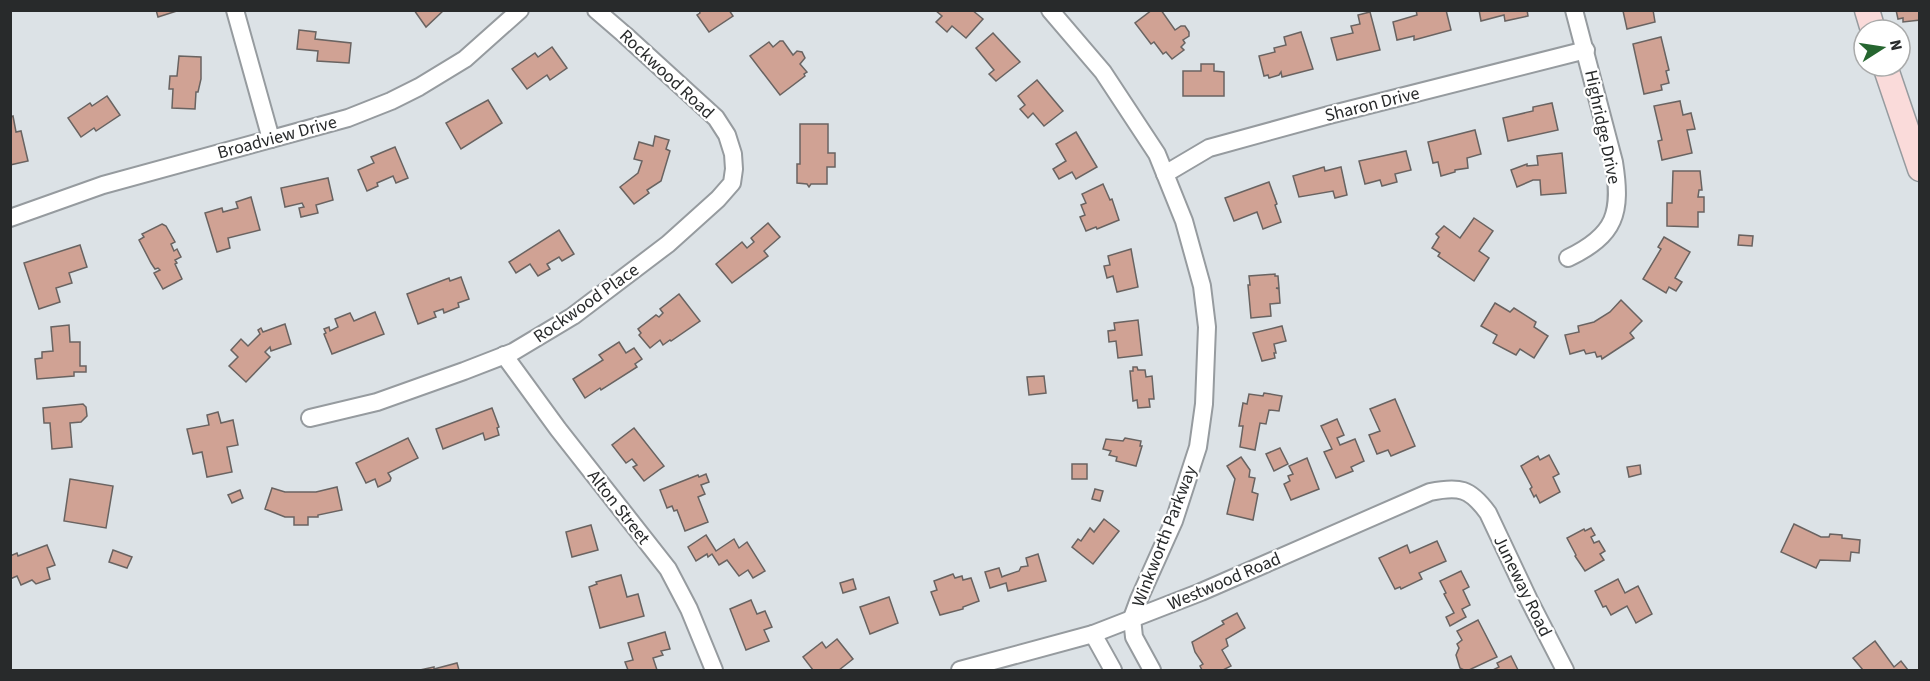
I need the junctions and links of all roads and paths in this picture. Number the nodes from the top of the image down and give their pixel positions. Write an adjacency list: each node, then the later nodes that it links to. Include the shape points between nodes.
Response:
1 (235, 10): 8 (street)
2 (520, 10): 8 (street, Broadview Drive, via 465,59 419,87 348,118)
3 (596, 10): 9 (street, Rockwood Road, via 716,118)
4 (1050, 10): 11 (street, Winkworth Parkway, via 1103,72 1157,154)
5 (1574, 10): 6 (street, Highridge Drive)
6 (1586, 50): 11 (street, Sharon Drive, via 1209,148); 13 (street, Highridge Drive, via 1614,162 1616,213 1606,232)
7 (1889, 78): 10 (street)
8 (271, 139): 12 (street, Broadview Drive, via 103,185)
9 (729, 144): 14 (street, Rockwood Place, via 734,169 732,183 718,199 668,244 573,316)
10 (1920, 169)
11 (1165, 174): 17 (street, Winkworth Parkway, via 1184,221 1202,286 1207,327 1203,404 1198,447 1174,521)
12 (10, 218)
13 (1568, 258)
14 (504, 355): 15 (street, Rockwood Place, via 377,402); 19 (street, Alton Street, via 668,569)
15 (310, 418)
16 (1479, 502): 17 (street, Westwood Road, via 1468,492 1452,488 1430,492); 23 (street, Juneway Road)
17 (1132, 618): 18 (street, Westwood Road); 22 (street, Winkworth Parkway, via 1134,637)
18 (1093, 634): 20 (street, Westwood Road); 21 (street)
19 (714, 670)
20 (960, 670)
21 (1113, 670)
22 (1152, 670)
23 (1565, 670)

